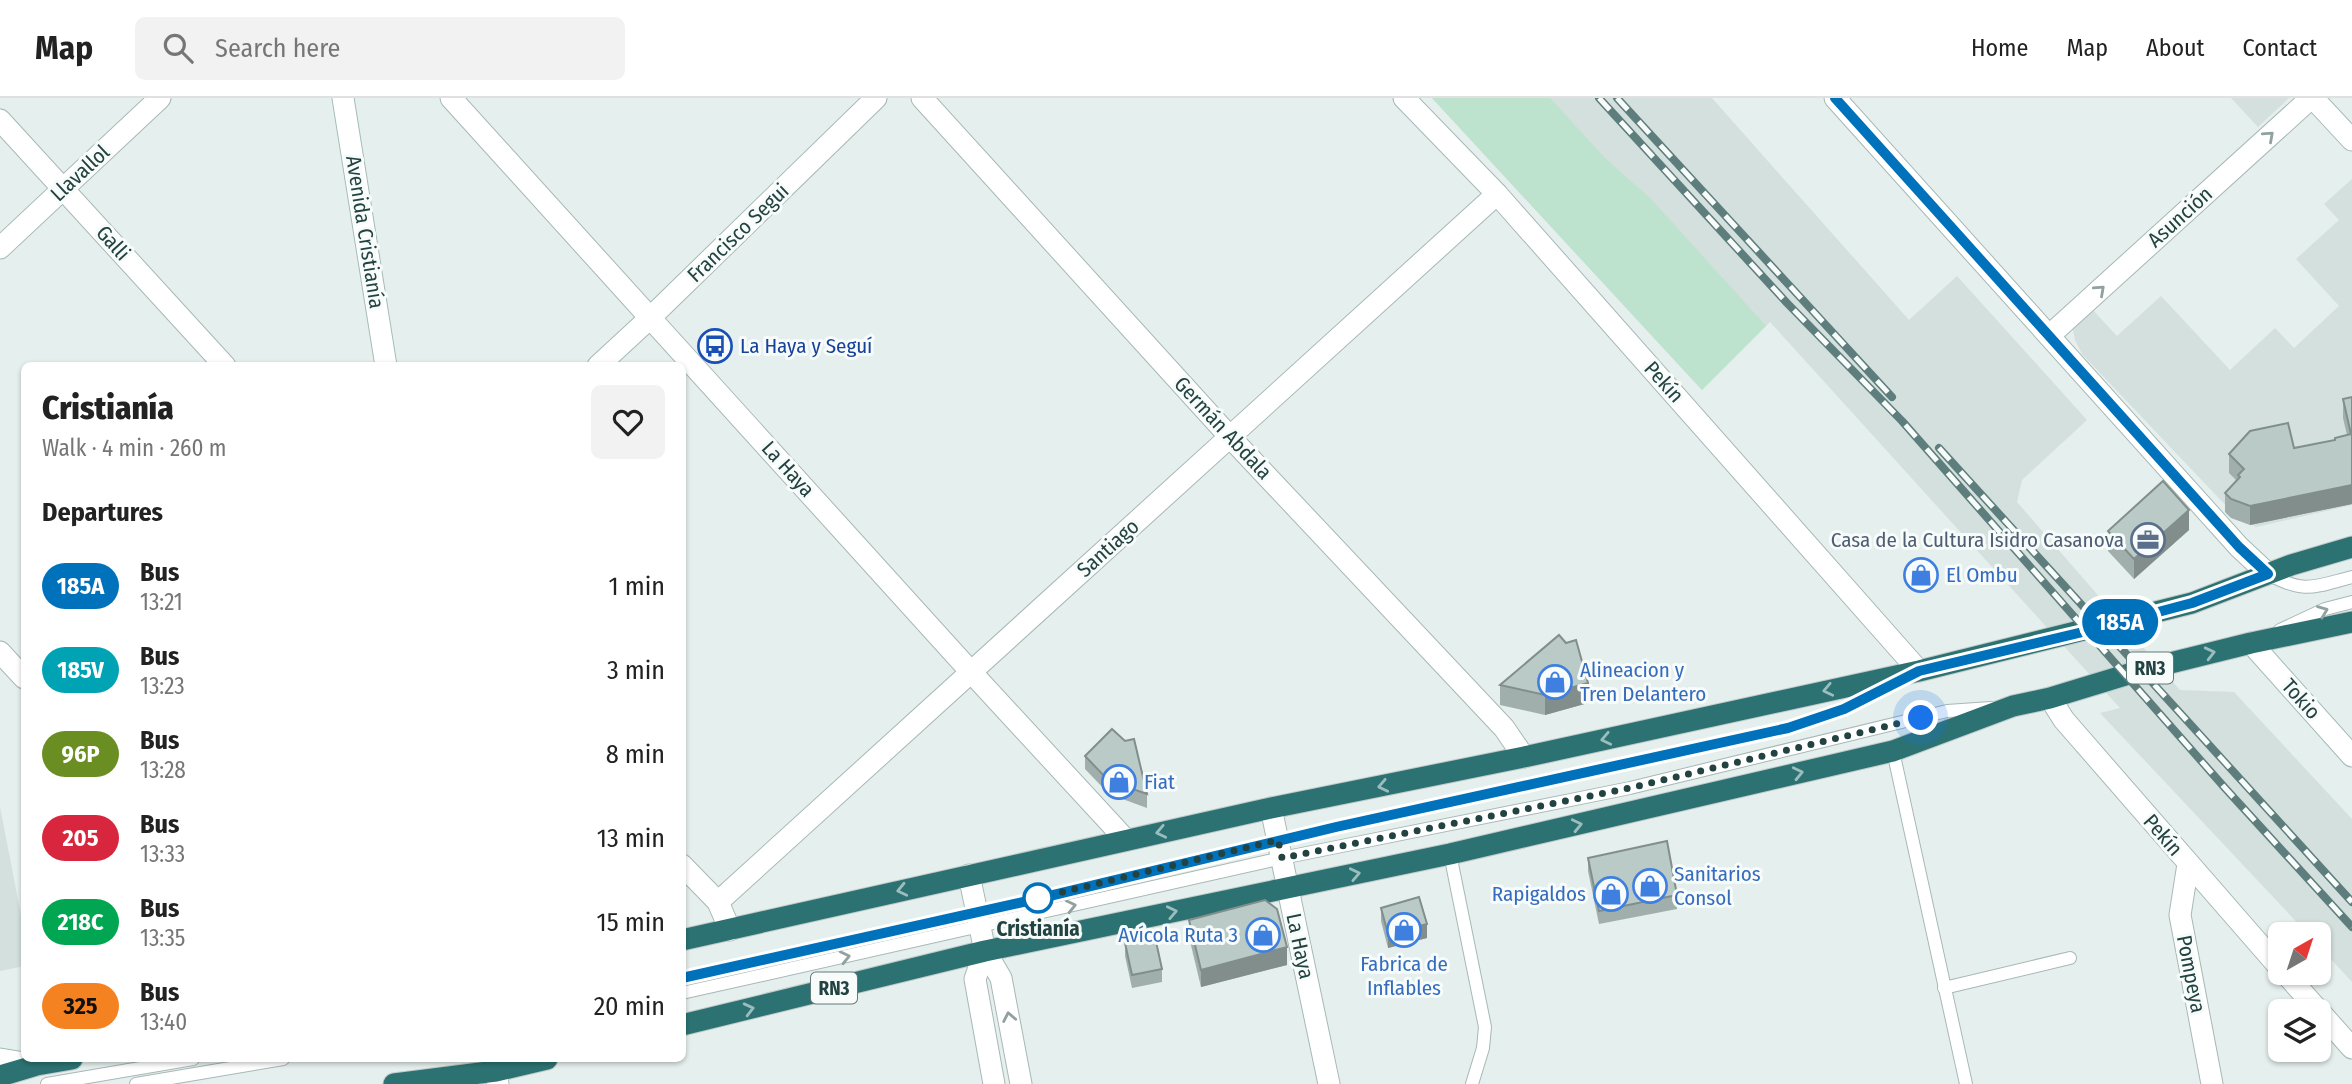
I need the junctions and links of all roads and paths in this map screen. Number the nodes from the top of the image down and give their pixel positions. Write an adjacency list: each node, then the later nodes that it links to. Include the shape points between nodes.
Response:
1 (160, 98): 11 (street, Llavallol)
2 (343, 98): 17 (street, Avenida Cristianía)
3 (451, 98): 14 (street, La Haya)
4 (876, 98): 14 (street, Francisco Segui)
5 (922, 98): 19 (street, Germán Abdala)
6 (1405, 98): 12 (street, Pekín)
7 (1835, 98): 15 (street)
8 (2312, 98): 10 (street); 15 (street, Asunción, one-way to 8)
9 (0, 120): 11 (street, Galli)
10 (2352, 140)
11 (63, 188): 13 (street, Llavallol); 16 (street, Galli)
12 (1497, 194): 19 (street, Santiago); 27 (street, Pekín)
13 (0, 248)
14 (651, 317): 18 (street, Francisco Segui); 28 (street, La Haya)
15 (2050, 335): 21 (street)
16 (221, 362)
17 (385, 362)
18 (602, 362)
19 (1230, 437): 28 (street, Santiago); 34 (street, Germán Abdala, via 1504,728)
20 (2352, 547): 21 (highway, RN3)
21 (2268, 574): 22 (lane, via 2291,587); 27 (highway, RN3, via 2192,603)
22 (2352, 577)
23 (2352, 602): 25 (lane, one-way to 23, via 2325,609)
24 (2352, 622): 25 (highway, RN3)
25 (2251, 643): 30 (highway, RN3, one-way to 25); 33 (street, Tokio)
26 (0, 652): 29 (street)
27 (1919, 671): 34 (highway, RN3, one-way to 34); 37 (lane, via 1844,709 1788,728)
28 (971, 672): 36 (street, La Haya); 43 (street, Santiago)
29 (21, 674)
30 (2050, 698): 31 (highway, RN3); 39 (street, Pekín)
31 (2014, 706): 32 (highway, RN3); 37 (lane, via 1947,711 1630,788)
32 (1893, 751): 38 (highway, RN3, one-way to 32); 52 (lane)
33 (2352, 756)
34 (1524, 757): 35 (highway, RN3, one-way to 35)
35 (1271, 808): 36 (highway, RN3, one-way to 36); 37 (street, La Haya)
36 (1126, 840): 41 (highway, RN3)
37 (1280, 849): 42 (street, La Haya); 44 (lane, one-way to 37); 44 (lane)
38 (1450, 854): 42 (highway, RN3, one-way to 38); 69 (lane, via 1485,1027)
39 (2188, 864): 48 (street, Pekín); 71 (street, Pompeya, via 2180,915)
40 (686, 869): 43 (street)
41 (969, 876): 44 (street); 45 (highway, RN3, one-way to 45)
42 (1288, 888): 47 (highway, RN3, one-way to 42); 68 (street, La Haya)
43 (718, 902): 45 (street)
44 (979, 919): 47 (street); 50 (lane); 53 (lane, one-way to 44)
45 (730, 930): 46 (highway, RN3)
46 (686, 939)
47 (985, 951): 54 (highway, RN3, one-way to 47); 66 (street, via 975,979); 67 (street, one-way to 47, via 1001,978)
48 (2268, 954)
49 (2070, 958): 52 (lane)
50 (686, 977)
51 (2296, 985): 55 (street)
52 (1944, 988): 70 (lane)
53 (686, 992)
54 (686, 1024)
55 (2352, 1048)
56 (0, 1059): 62 (street)
57 (66, 1062): 62 (highway)
58 (165, 1062): 62 (lane)
59 (265, 1062): 64 (lane)
60 (534, 1062): 61 (highway)
61 (496, 1071): 65 (highway)
62 (42, 1075): 63 (highway)
63 (0, 1076)
64 (136, 1084)
65 (394, 1084)
66 (994, 1084)
67 (1021, 1084)
68 (1329, 1084)
69 (1472, 1084)
70 (1966, 1084)
71 (2212, 1084)

